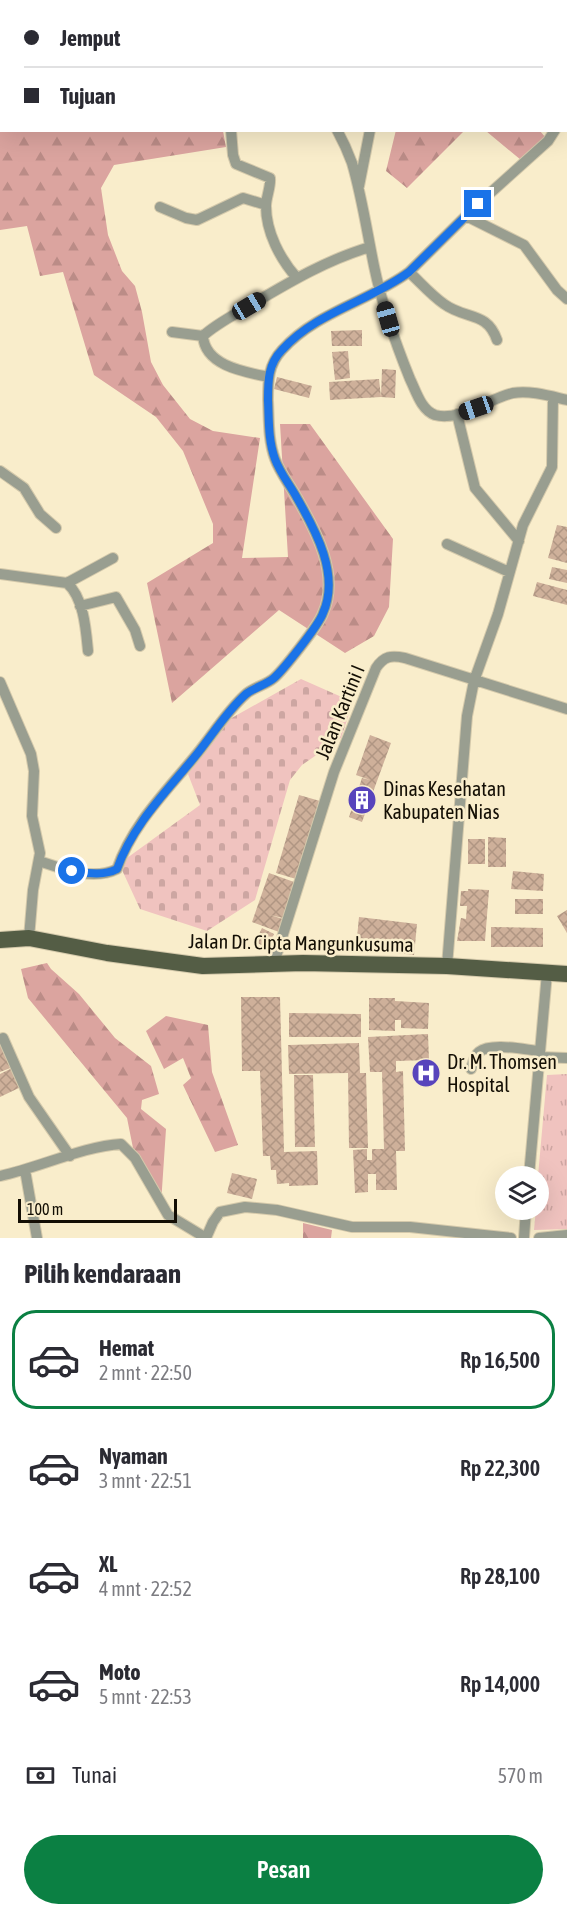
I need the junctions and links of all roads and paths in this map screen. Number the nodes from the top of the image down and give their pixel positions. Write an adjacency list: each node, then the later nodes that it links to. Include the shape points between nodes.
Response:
1 (231, 132): 6 (street, via 236,164 270,178)
2 (337, 132): 5 (street)
3 (370, 132): 5 (street)
4 (554, 132): 8 (street)
5 (358, 189): 9 (street)
6 (266, 205): 7 (street, via 243,198 197,220); 11 (street, via 272,237)
7 (160, 207)
8 (466, 216): 10 (street); 13 (street, via 524,245)
9 (370, 247): 11 (street, via 342,255); 12 (street)
10 (409, 272): 12 (street); 16 (street, via 444,304 486,321)
11 (297, 278): 15 (street)
12 (380, 290): 17 (street, via 310,327 284,347 274,359); 20 (street, via 419,400 432,414)
13 (567, 299)
14 (172, 332): 15 (street)
15 (203, 336): 17 (street, via 206,349 222,364)
16 (497, 340)
17 (269, 377): 35 (street, via 269,435 274,457 313,528 329,573 323,615 274,679 248,693 228,712 142,820 117,869 89,873)
18 (553, 397): 19 (street); 20 (street, via 512,393); 23 (street, via 552,467)
19 (567, 400)
20 (457, 414): 23 (street, via 475,488)
21 (0, 471): 22 (street, via 24,488 40,513)
22 (56, 528)
23 (519, 541): 26 (street)
24 (447, 544): 26 (street)
25 (113, 558): 28 (street)
26 (509, 572): 32 (street)
27 (0, 574): 28 (street)
28 (68, 583): 29 (street)
29 (80, 606): 30 (street, via 116,597); 31 (street)
30 (140, 646)
31 (88, 651)
32 (474, 681): 34 (street, Jalan Kartini I); 38 (street, Jalan Kartini I, via 405,658 381,660 334,772); 39 (street, via 467,716)
33 (0, 682): 35 (street, via 34,771 32,816 40,844)
34 (567, 709)
35 (39, 861): 36 (street)
36 (30, 938): 37 (main road, Jalan Dr. Cipta Mangunkusuma); 38 (main road, Jalan Dr. Cipta Mangunkusuma, via 203,966)
37 (0, 940)
38 (273, 963): 39 (main road, Jalan Dr. Cipta Mangunkusuma)
39 (447, 966): 40 (main road, Jalan Dr. Cipta Mangunkusuma)
40 (547, 973): 41 (main road, Jalan Dr. Cipta Mangunkusuma); 43 (street)
41 (567, 974)
42 (3, 1038): 46 (street, via 29,1097)
43 (540, 1054): 44 (street); 45 (street, via 486,1048 475,1056); 47 (street)
44 (567, 1058)
45 (471, 1069)
46 (70, 1156): 48 (street); 54 (street, via 121,1144 135,1158 168,1215)
47 (530, 1166)
48 (25, 1170): 49 (street); 53 (street)
49 (0, 1176)
50 (525, 1220): 56 (street)
51 (410, 1233): 54 (street, via 352,1227 245,1207 220,1212); 55 (street)
52 (567, 1235): 57 (street)
53 (37, 1238)
54 (206, 1238)
55 (511, 1238)
56 (524, 1238)
57 (538, 1238)

